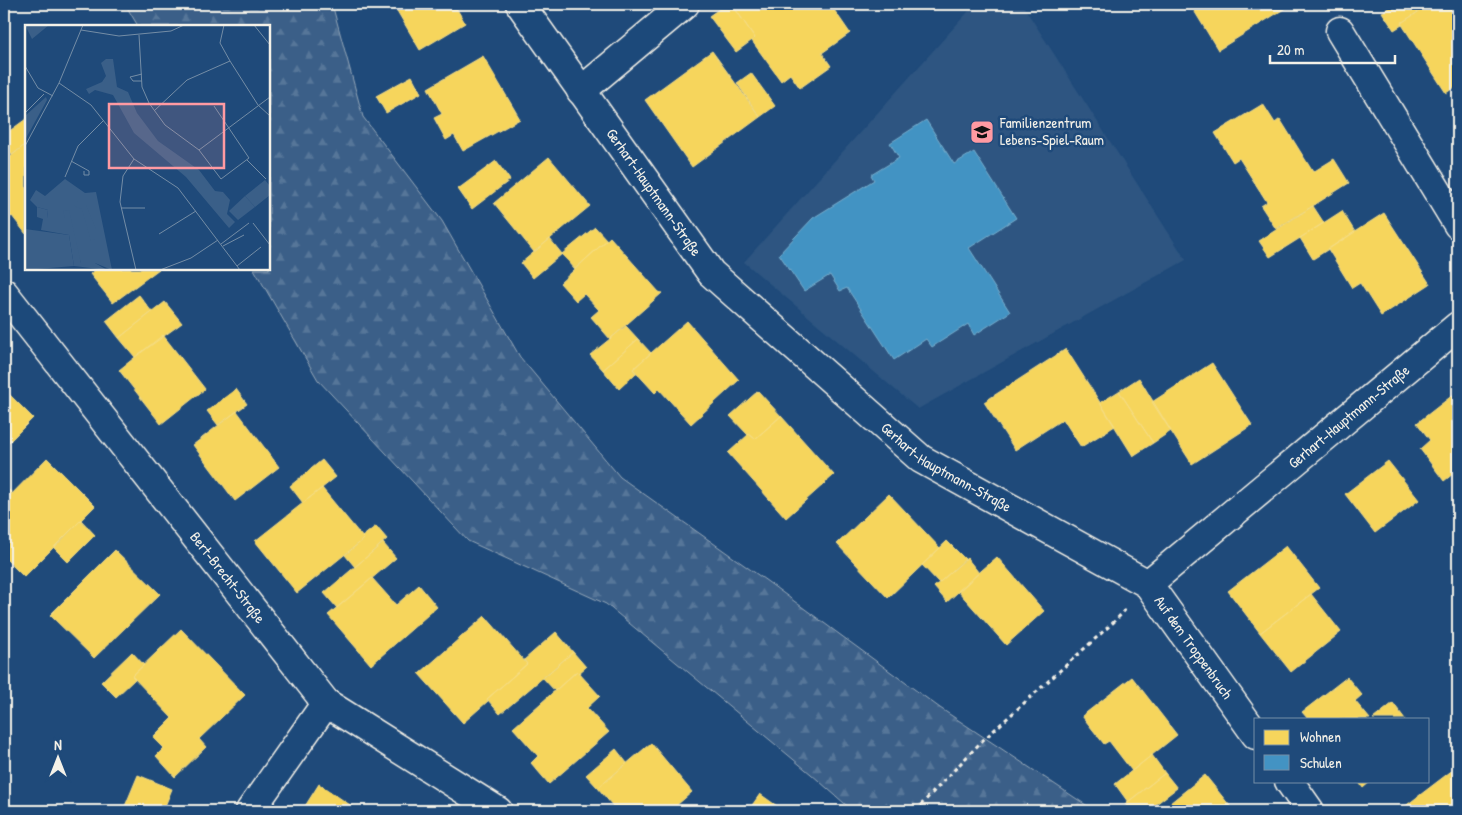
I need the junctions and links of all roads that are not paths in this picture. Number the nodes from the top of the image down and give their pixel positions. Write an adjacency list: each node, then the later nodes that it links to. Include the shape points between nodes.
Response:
1 (520, 4): 4 (street, Gerhart-Hauptmann-Straße)
2 (685, 4): 4 (street)
3 (1340, 31): 5 (street)
4 (580, 91): 8 (street, Gerhart-Hauptmann-Straße, via 711,273 921,459)
5 (1458, 225)
6 (4, 293): 9 (street, Bert-Brecht-Straße)
7 (1458, 326): 8 (street, Gerhart-Hauptmann-Straße)
8 (1148, 584): 10 (street, Auf dem Troppenbruch)
9 (326, 703): 12 (street); 13 (street, Bert-Brecht-Straße)
10 (1254, 732)
11 (1290, 782): 14 (street)
12 (250, 811)
13 (498, 811)
14 (1310, 811)

